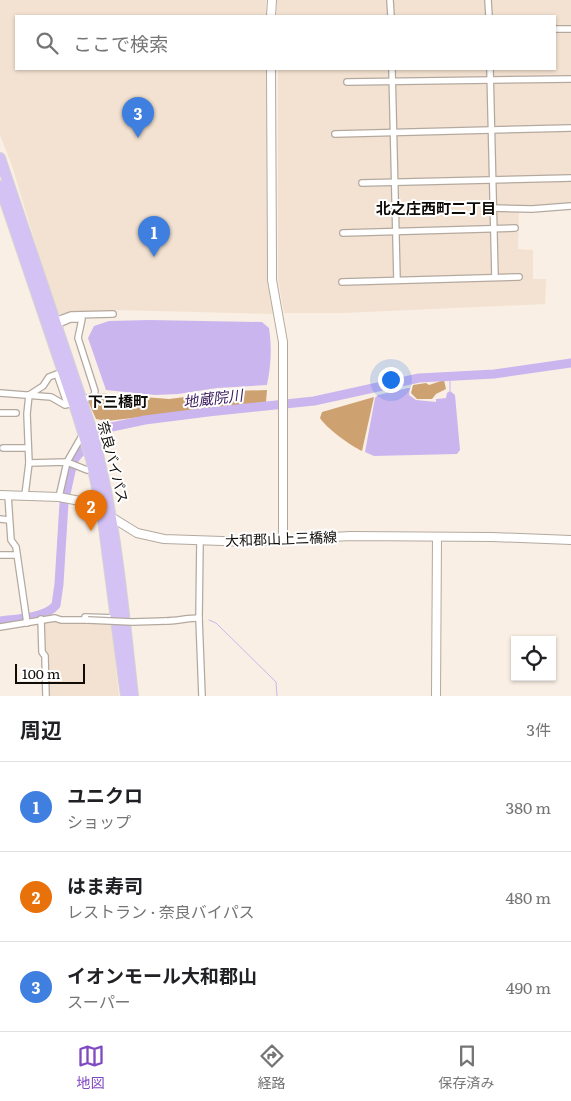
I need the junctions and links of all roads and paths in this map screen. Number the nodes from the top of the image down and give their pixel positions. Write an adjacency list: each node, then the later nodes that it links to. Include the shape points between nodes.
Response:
1 (272, 0): 4 (street)
2 (390, 0): 5 (street)
3 (488, 0): 6 (street)
4 (272, 15)
5 (391, 15)
6 (488, 15)
7 (556, 29): 8 (street)
8 (571, 29)
9 (271, 70): 60 (street, via 272,280 283,342)
10 (392, 70): 14 (street)
11 (490, 70): 13 (street)
12 (571, 79): 13 (street)
13 (490, 80): 14 (street); 17 (street)
14 (392, 81): 15 (street); 18 (street)
15 (347, 82)
16 (571, 128): 17 (street)
17 (491, 130): 18 (street); 22 (street)
18 (394, 132): 19 (street); 23 (street)
19 (335, 134)
20 (0, 158): 25 (highway, 奈良バイパス)
21 (571, 178): 22 (street)
22 (492, 179): 23 (street); 27 (street)
23 (395, 181): 24 (street); 30 (street)
24 (362, 183)
25 (3, 184): 40 (highway, 奈良バイパス); 43 (highway, 奈良バイパス)
26 (571, 206): 27 (street)
27 (493, 208): 28 (street)
28 (494, 228): 29 (street); 30 (street); 33 (street)
29 (515, 228)
30 (396, 231): 31 (street); 34 (street)
31 (343, 233)
32 (519, 277): 33 (street)
33 (495, 278): 34 (street)
34 (397, 280): 35 (street)
35 (342, 282)
36 (113, 314): 39 (street, via 71,315 60,319 61,323 82,319 78,338 95,391 94,396)
37 (0, 393): 38 (street)
38 (29, 395): 40 (street, via 51,397 65,405); 40 (street, via 57,374 66,400); 45 (street)
39 (87, 398)
40 (70, 401): 43 (highway, 奈良バイパス)
41 (0, 413): 42 (street)
42 (16, 413)
43 (87, 434): 46 (highway, 奈良バイパス); 48 (street)
44 (3, 448): 45 (street)
45 (28, 448): 47 (street)
46 (94, 455): 53 (highway, 奈良バイパス); 54 (highway, 奈良バイパス)
47 (29, 463): 48 (street); 51 (street)
48 (71, 464): 49 (street); 52 (street)
49 (87, 470)
50 (4, 495): 51 (street, 大和郡山上三橋線); 56 (street)
51 (25, 495): 52 (street, 大和郡山上三橋線)
52 (60, 497): 53 (street, 大和郡山上三橋線, via 92,505)
53 (102, 512): 54 (street, 大和郡山上三橋線); 64 (highway, 奈良バイパス)
54 (112, 518): 59 (street, 大和郡山上三橋線, via 149,537); 71 (highway, 奈良バイパス)
55 (0, 519): 56 (street)
56 (9, 520): 62 (street, via 11,540)
57 (437, 538): 58 (street, 大和郡山上三橋線); 60 (street, 大和郡山上三橋線, via 350,536); 73 (street)
58 (571, 540)
59 (200, 541): 60 (street, 大和郡山上三橋線); 65 (street)
60 (283, 541)
61 (0, 555): 62 (street)
62 (17, 555): 67 (street)
63 (55, 618): 64 (street); 65 (street, bridge, via 177,622 183,618); 66 (street)
64 (117, 618): 70 (highway, 奈良バイパス)
65 (199, 618): 72 (street)
66 (41, 619): 67 (street); 69 (street)
67 (27, 622): 68 (street)
68 (0, 627)
69 (46, 696)
70 (126, 696)
71 (133, 696)
72 (202, 696)
73 (436, 696)

